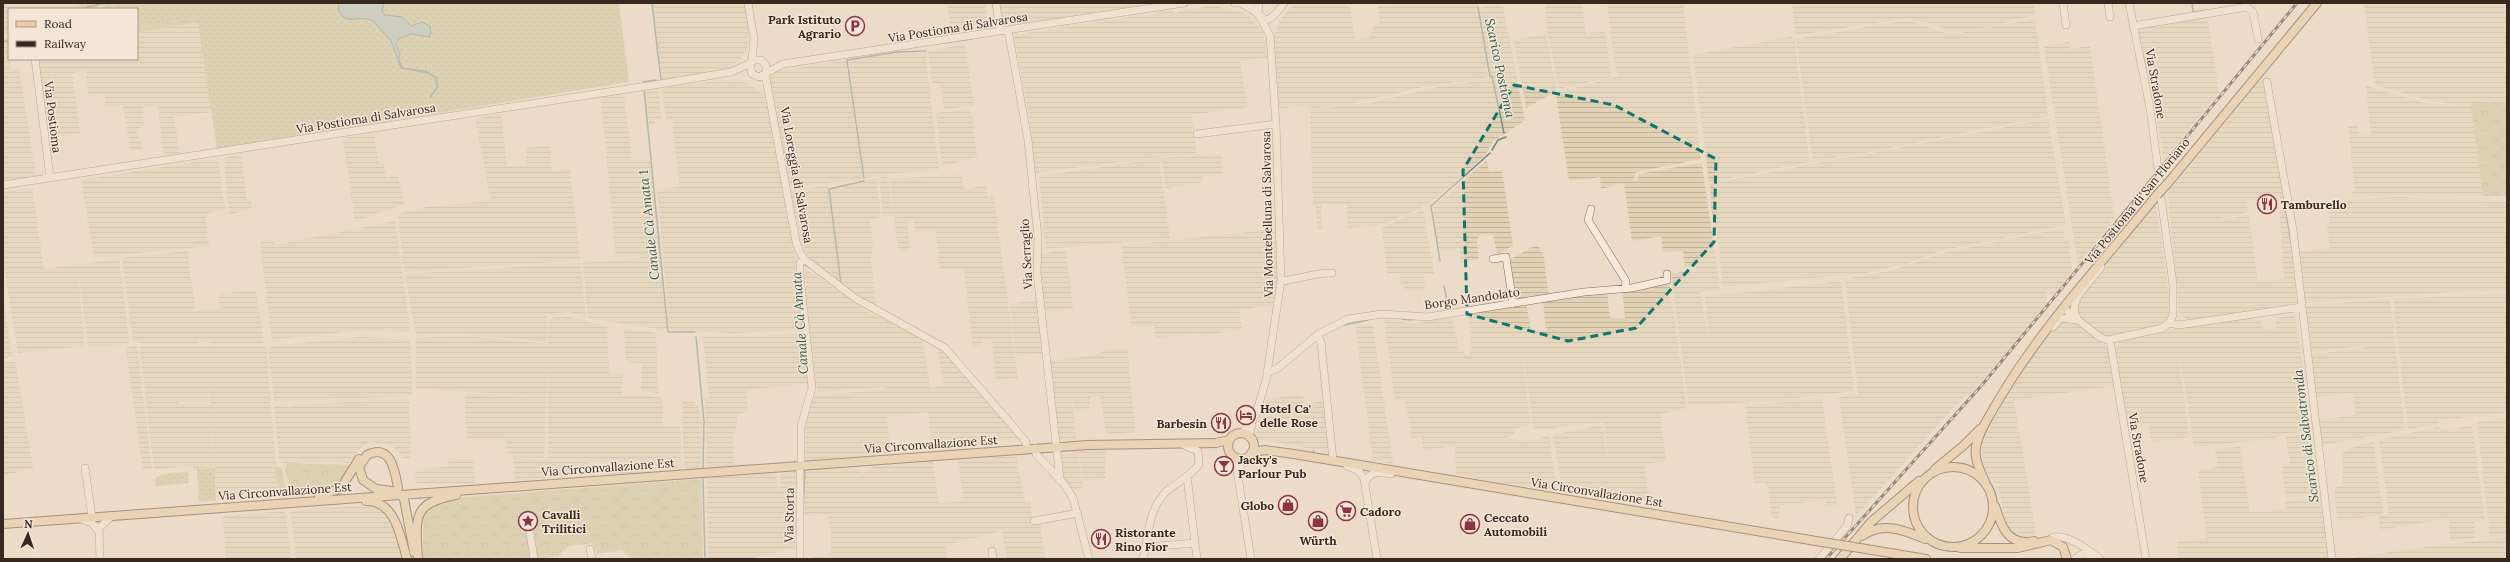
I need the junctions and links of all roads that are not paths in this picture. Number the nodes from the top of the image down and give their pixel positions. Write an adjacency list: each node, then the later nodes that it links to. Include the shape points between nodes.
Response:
1 (748, 3): 20 (street)
2 (996, 3): 18 (street, Via Serraglio)
3 (1184, 3): 18 (street, Via Postioma di Salvarosa)
4 (1254, 3): 12 (street)
5 (1259, 3): 14 (street)
6 (1276, 3): 13 (street)
7 (1284, 3): 13 (street)
8 (2063, 3): 16 (street)
9 (2108, 3): 15 (street)
10 (2129, 3): 17 (street, Via Stradone)
11 (2317, 3): 34 (main road, Via Postioma di San Floriano)
12 (1238, 4): 14 (street)
13 (1277, 14): 14 (street, via 1269,20); 19 (street, Via Montebelluna di Salvarosa)
14 (1259, 16): 19 (street, Via Montebelluna di Salvarosa)
15 (2110, 17)
16 (2066, 25)
17 (2133, 26): 21 (street, via 2247,7 2254,12); 34 (street, Via Stradone, via 2150,108 2158,172)
18 (1004, 31): 25 (street, Via Postioma di Salvarosa); 60 (street, Via Serraglio, via 1028,140 1038,238 1037,273)
19 (1270, 36): 31 (street, Via Montebelluna di Salvarosa)
20 (754, 39): 23 (street); 24 (street)
21 (2258, 39)
22 (35, 60): 33 (street, Via Postioma)
23 (763, 61): 24 (street, via 757,59); 25 (street, Via Postioma di Salvarosa); 27 (street)
24 (751, 62): 26 (street, Via Postioma di Salvarosa); 28 (street, via 749,68)
25 (783, 64): 27 (street, Via Postioma di Salvarosa)
26 (732, 72): 28 (street, Via Postioma di Salvarosa); 33 (street, Via Postioma di Salvarosa)
27 (766, 72): 28 (street); 30 (street, Via Loreggia di Salvarosa)
28 (755, 75): 30 (street)
29 (2267, 82): 47 (street, via 2289,202)
30 (767, 84): 38 (street, Via Loreggia di Salvarosa, via 796,242)
31 (1276, 124): 32 (street, Via Montebelluna di Salvarosa); 43 (street, Via Montebelluna di Salvarosa)
32 (1197, 134)
33 (50, 177): 35 (street, Via Postioma di Salvarosa)
34 (2164, 184): 36 (main road, Via Postioma di San Floriano, bridge)
35 (3, 185)
36 (2159, 196): 40 (main road, Via Postioma di San Floriano); 46 (street)
37 (1591, 209): 44 (street, via 1588,220 1626,281)
38 (804, 258): 61 (street, Via Loreggia di Salvarosa, via 866,305 945,348); 66 (street, via 800,262 800,268 812,388 801,426)
39 (1493, 259): 45 (street, via 1506,257)
40 (2104, 260): 48 (main road, Via Postioma di San Floriano); 49 (street, via 2074,303 2074,312)
41 (1332, 273): 43 (street, via 1313,273 1306,278)
42 (1667, 274): 44 (street, Borgo Mandolato, via 1667,280)
43 (1281, 281): 55 (street, Via Montebelluna di Salvarosa)
44 (1625, 288): 45 (street, Borgo Mandolato)
45 (1513, 304): 52 (street, Borgo Mandolato, via 1428,317 1382,314 1355,318 1333,325)
46 (2174, 304): 50 (street, via 2174,314); 51 (street, via 2178,316)
47 (2302, 307): 51 (street); 121 (street)
48 (2064, 309): 49 (street); 54 (main road, Via Postioma di San Floriano)
49 (2078, 320): 53 (street, via 2101,338); 54 (street, via 2067,317 2060,319)
50 (2169, 323): 51 (street); 53 (street, via 2160,329)
51 (2194, 323)
52 (1317, 335): 55 (street, Borgo Mandolato, via 1278,368); 67 (street, via 1321,342)
53 (2110, 340): 120 (street, Via Stradone)
54 (2025, 358): 56 (main road, Via Postioma di San Floriano)
55 (1268, 373): 57 (street, Via Montebelluna di Salvarosa)
56 (1986, 422): 72 (main road, Via Postioma di San Floriano, via 1967,443); 74 (main road, Via Postioma di San Floriano, via 1978,439 1976,453)
57 (1248, 437): 59 (main road, via 1235,435); 62 (main road); 63 (main road)
58 (1178, 443): 59 (main road, Via Circonvallazione Est); 60 (main road, Via Circonvallazione Est, via 1106,443); 71 (street, via 1198,451 1200,462)
59 (1228, 444): 64 (main road)
60 (1056, 447): 61 (main road, Via Circonvallazione Est); 73 (street, Via Serraglio)
61 (1031, 449): 73 (street, Via Loreggia di Salvarosa); 76 (main road, Via Circonvallazione Est)
62 (1265, 450): 63 (main road); 65 (main road, Via Circonvallazione Est)
63 (1252, 452): 64 (main road)
64 (1239, 458): 110 (street, via 1238,476)
65 (1320, 458): 67 (main road, Via Circonvallazione Est); 75 (street, via 1325,463 1357,469 1362,473)
66 (801, 460)
67 (1333, 460): 70 (main road, Via Circonvallazione Est)
68 (85, 468): 83 (street)
69 (800, 472): 105 (street, Via Storta)
70 (1408, 473): 75 (street, via 1374,473 1368,476); 97 (main road, Via Circonvallazione Est, bridge)
71 (1187, 476): 92 (street); 94 (street, via 1166,492 1155,506)
72 (1926, 477): 74 (main road, via 1943,468 1958,467 1973,472); 91 (main road, Via Postioma di San Floriano, via 1914,493 1912,512 1918,529); 93 (main road, via 1876,518)
73 (1060, 479): 81 (street, Via Loreggia di Salvarosa, via 1073,498)
74 (1985, 482): 78 (main road, Via Postioma di San Floriano)
75 (1365, 484): 111 (street)
76 (503, 487): 77 (main road, Via Circonvallazione Est); 102 (main road, via 446,497 426,504 418,517)
77 (455, 490): 79 (main road, Via Circonvallazione Est); 80 (main road, via 388,492 374,488 364,482 360,474 360,464 366,456 376,452 388,457 400,488 395,458 385,450 373,448 361,454 347,481 338,490 326,495)
78 (1993, 501): 90 (main road, Via Postioma di San Floriano, via 2002,527 2012,538 2029,542); 95 (main road, via 1992,517 1985,531 1969,543)
79 (299, 502): 80 (main road, Via Circonvallazione Est); 100 (main road, via 368,501 382,504 393,517)
80 (278, 504): 82 (main road, Via Circonvallazione Est)
81 (1078, 513): 86 (street); 107 (street, Via Loreggia di Salvarosa)
82 (114, 515): 83 (main road, Via Circonvallazione Est); 89 (street, via 104,522)
83 (92, 517): 84 (main road, Via Circonvallazione Est)
84 (77, 518): 87 (main road, Via Circonvallazione Est); 89 (street, via 92,523)
85 (1849, 518): 112 (street, via 1847,526)
86 (1034, 521)
87 (3, 524)
88 (529, 526): 103 (street)
89 (99, 532): 99 (street)
90 (2056, 540): 95 (main road, via 2018,548); 116 (main road, via 2066,551); 117 (main road, via 2066,544); 119 (street, via 2060,536 2070,540)
91 (1931, 542): 93 (main road, via 1905,530 1888,527 1869,531); 95 (main road)
92 (1195, 543): 94 (street); 109 (street)
93 (1852, 544): 113 (main road)
94 (1146, 547): 108 (street)
95 (1954, 547)
96 (590, 549): 104 (street)
97 (1863, 549): 114 (main road); 115 (main road, Via Circonvallazione Est)
98 (992, 551): 106 (street)
99 (100, 559)
100 (407, 559)
101 (411, 559): 102 (main road, via 402,499)
102 (416, 559)
103 (534, 559)
104 (592, 559)
105 (800, 559)
106 (993, 559)
107 (1089, 559)
108 (1143, 559)
109 (1197, 559)
110 (1251, 559)
111 (1377, 559)
112 (1819, 559)
113 (1840, 559)
114 (1900, 559)
115 (1926, 559)
116 (2067, 559)
117 (2072, 559)
118 (2076, 559): 119 (street, via 2084,553)
119 (2099, 559)
120 (2146, 559)
121 (2332, 559)

